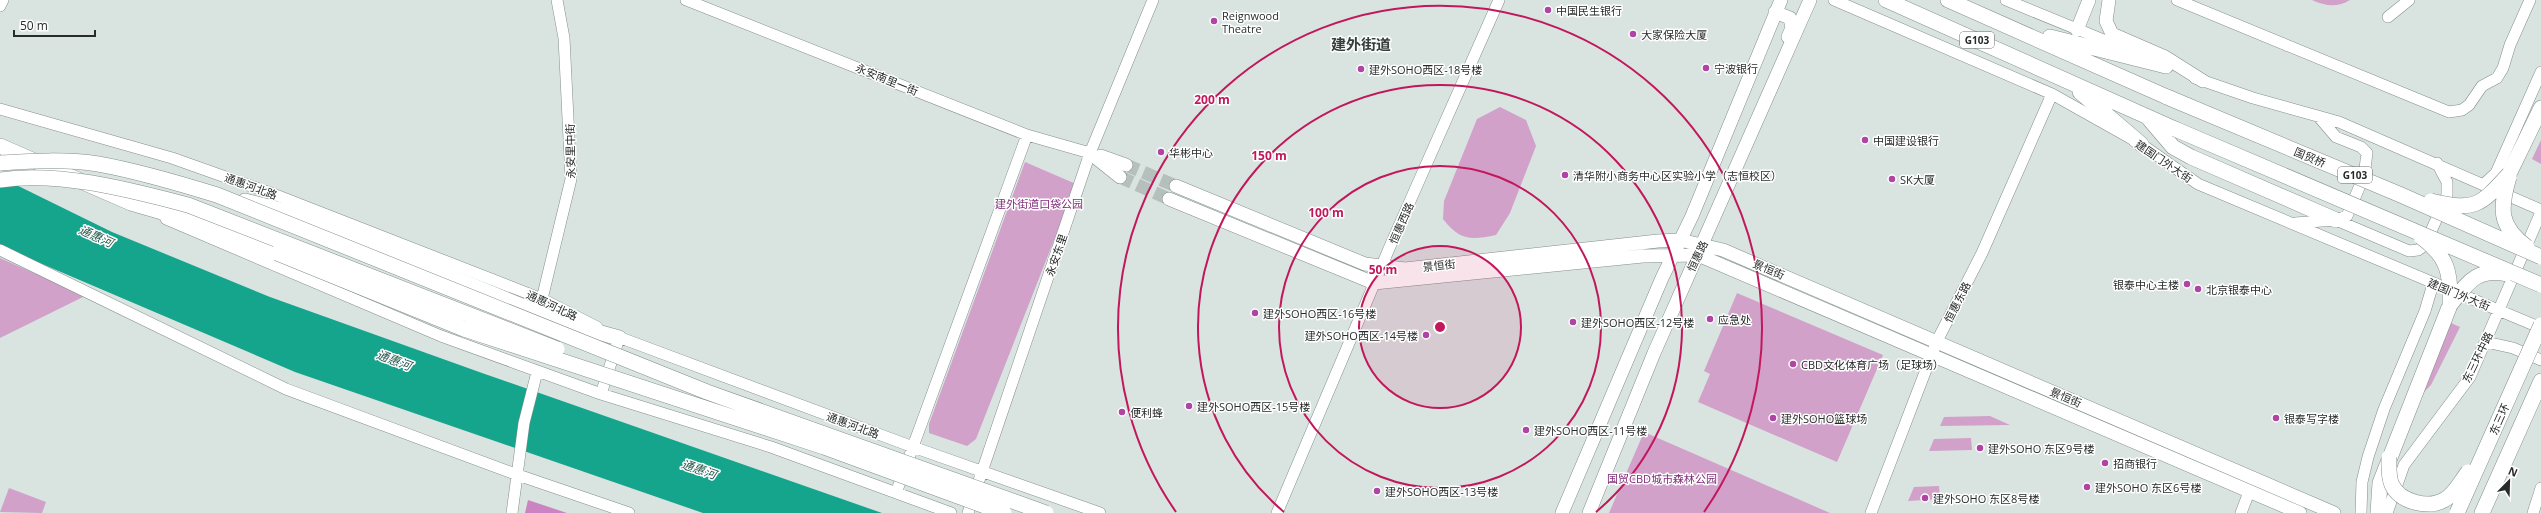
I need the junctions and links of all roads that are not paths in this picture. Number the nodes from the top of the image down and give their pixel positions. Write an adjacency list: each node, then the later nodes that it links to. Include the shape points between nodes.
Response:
1 (3, 0): 16 (street)
2 (557, 0): 59 (street, 永安里中街, via 564,38 572,163 569,190)
3 (686, 0): 31 (street, 永安南里一街)
4 (1153, 0): 34 (street, 永安东里)
5 (1499, 0): 55 (street, 恒惠西路)
6 (1810, 0): 28 (main road, 恒惠路)
7 (1834, 0): 25 (street, 建国门外大街)
8 (1886, 0): 23 (highway, G103)
9 (1948, 0): 19 (highway, G103)
10 (2006, 0): 20 (street)
11 (2089, 0): 20 (main road)
12 (2109, 0): 24 (main road, via 2106,21 2112,34 2165,57)
13 (2177, 0): 15 (street, via 2449,112 2456,112 2469,105 2482,86 2497,78)
14 (2409, 0): 18 (street)
15 (2530, 0)
16 (0, 6)
17 (1778, 6): 28 (main road, via 1790,18 1792,28); 50 (main road, 恒惠路, via 1735,117)
18 (2388, 17)
19 (2009, 26): 21 (highway); 43 (highway, 国贸桥 / G103, bridge, via 2167,97)
20 (2077, 30): 21 (street)
21 (2166, 66): 24 (street)
22 (2541, 72): 40 (street, via 2496,173)
23 (2067, 81): 29 (highway, G103); 32 (highway)
24 (2203, 81): 30 (street)
25 (2052, 94): 32 (street, 建国门外大街); 64 (street, 恒惠东路, via 1982,253)
26 (2541, 108): 38 (highway)
27 (0, 109): 59 (street, 通惠河北路, via 172,158 276,195)
28 (1759, 116): 52 (main road, 恒惠路)
29 (2146, 116): 47 (highway, via 2173,147 2191,157); 49 (highway, G103, bridge)
30 (2318, 116): 36 (street, via 2339,122); 47 (street, via 2336,137 2361,147 2367,153 2364,176 2347,216)
31 (1027, 134): 34 (street, 永安南里一街); 73 (street)
32 (2141, 144): 48 (street, 建国门外大街, via 2198,184)
33 (0, 146): 45 (highway)
34 (1090, 153): 37 (main road); 75 (street, 永安东里)
35 (0, 163): 42 (highway, bridge, via 45,160 97,164 152,176)
36 (2438, 164): 40 (street); 47 (street, via 2447,182 2447,195 2425,245 2418,250 2409,251)
37 (1123, 171)
38 (2509, 174): 43 (highway, bridge, via 2485,198 2464,207); 54 (highway, bridge, via 2502,202 2503,216 2508,227 2521,242)
39 (0, 180): 71 (highway, bridge, via 18,177 74,182 133,191 188,205)
40 (2483, 185): 46 (street)
41 (1176, 186): 55 (main road, 景恒街, via 1365,264)
42 (217, 195): 63 (highway, bridge, via 304,216 558,321); 86 (highway, 通惠河北路, bridge, via 707,392)
43 (2402, 195): 54 (highway, 国贸桥 / G103, bridge)
44 (1169, 199): 57 (main road, 景恒街)
45 (131, 203): 68 (street, via 441,336); 71 (highway, bridge, via 214,227 464,329)
46 (2541, 211): 61 (street, 东三环中路)
47 (2336, 220): 48 (street)
48 (2292, 223): 58 (street, 建国门外大街)
49 (2407, 227): 56 (highway, G103, bridge); 60 (highway, bridge, via 2428,242 2446,262 2451,282)
50 (1680, 240): 52 (main road, 景恒街); 53 (main road, 恒惠路); 55 (main road, 景恒街, via 1404,268)
51 (0, 250): 76 (street, via 286,389)
52 (1700, 250): 53 (main road, 景恒街); 64 (main road, 景恒街, via 1729,252); 66 (main road, 景恒街); 90 (main road, 恒惠路)
53 (1674, 254): 57 (main road, 景恒街); 89 (main road, 恒惠路)
54 (2541, 257)
55 (1382, 268): 57 (street, 恒惠西路)
56 (2534, 282): 60 (highway, bridge, via 2485,272 2470,280)
57 (1374, 283): 88 (street, 恒惠西路)
58 (2433, 284): 61 (street, 建国门外大街); 95 (street, via 2425,311 2384,409 2368,457 2362,482)
59 (542, 299): 63 (street, 通惠河北路)
60 (2450, 305): 74 (highway)
61 (2499, 311): 62 (street, 建国门外大街); 65 (street, 东三环中路)
62 (2541, 327): 72 (highway, 东三环, bridge)
63 (619, 338): 70 (street); 73 (street, 通惠河北路)
64 (1937, 341): 66 (street, 恒惠东路); 94 (main road, 景恒街)
65 (2486, 342): 67 (street, via 2513,348); 97 (street, 东三环中路, via 2470,377 2404,465)
66 (1932, 354): 79 (main road, 景恒街); 91 (street, 恒惠东路)
67 (2541, 360)
68 (537, 372): 70 (street); 76 (street)
69 (2541, 381): 77 (highway, 东三环)
70 (601, 394): 80 (street, via 771,448)
71 (710, 409): 85 (highway, bridge)
72 (2487, 445): 74 (highway, bridge, via 2450,495 2431,505 2418,503 2396,490 2390,477); 98 (highway, 东三环, bridge)
73 (913, 447): 75 (street, 通惠河北路); 80 (street)
74 (2389, 457): 96 (highway, via 2380,483)
75 (982, 472): 84 (street, 永安东里); 87 (street, 通惠河北路)
76 (515, 474): 81 (street); 82 (street)
77 (2498, 476): 99 (highway, 东三环); 100 (highway)
78 (2541, 488): 101 (street)
79 (2249, 492): 92 (street); 93 (main road, 景恒街)
80 (896, 493): 83 (street)
81 (512, 513)
82 (629, 513)
83 (951, 513)
84 (968, 513)
85 (1004, 513)
86 (1046, 513)
87 (1100, 513)
88 (1277, 513)
89 (1562, 513)
90 (1589, 513)
91 (1871, 513)
92 (2241, 513)
93 (2300, 513)
94 (2334, 513)
95 (2361, 513)
96 (2378, 513)
97 (2386, 513)
98 (2457, 513)
99 (2482, 513)
100 (2493, 513)
101 (2533, 513)

